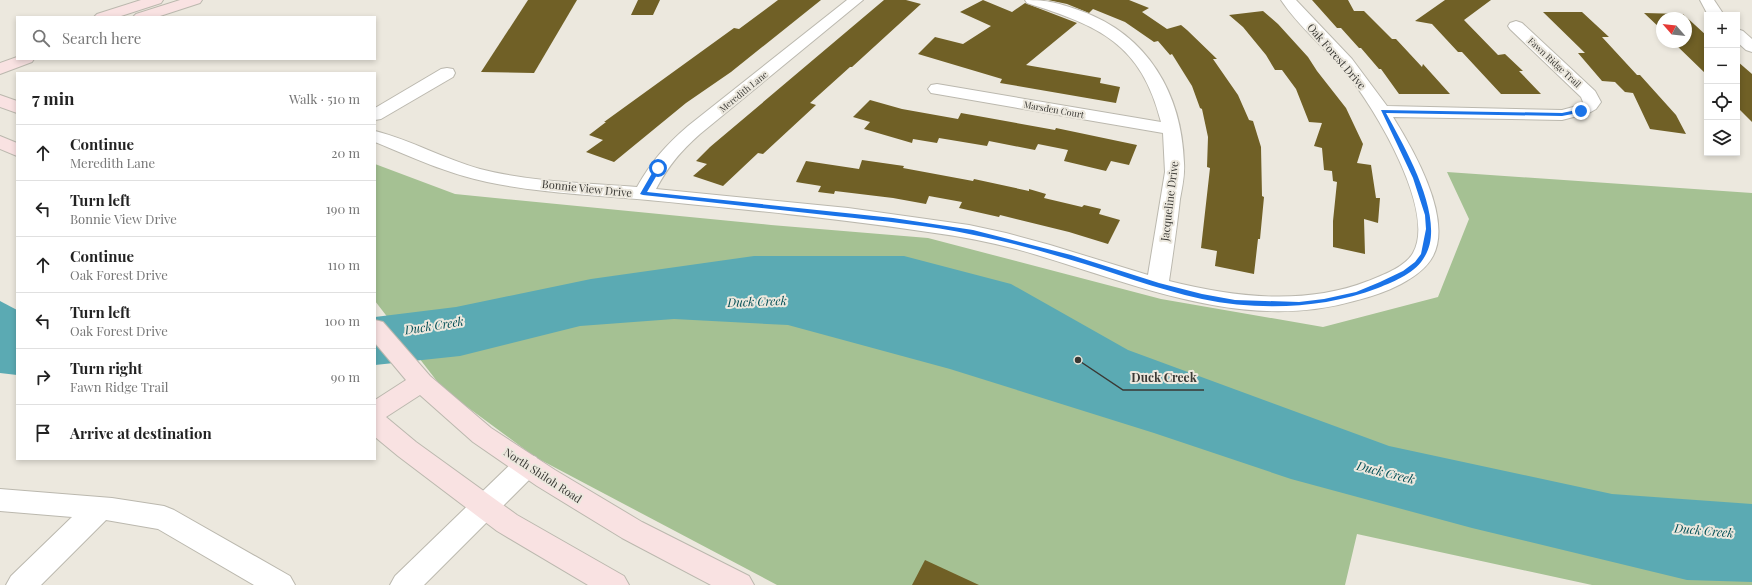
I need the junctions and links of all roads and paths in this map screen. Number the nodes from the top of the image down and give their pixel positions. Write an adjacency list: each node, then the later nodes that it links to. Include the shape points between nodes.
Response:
1 (156, 0): 8 (main road)
2 (194, 0): 9 (main road)
3 (856, 0): 27 (street, Meredith Lane, via 672,150)
4 (1032, 0): 23 (street, Jacqueline Drive, via 1105,28 1129,44 1157,81)
5 (1288, 0): 21 (street, Oak Forest Drive, via 1353,70)
6 (1707, 0): 7 (street)
7 (1714, 12)
8 (105, 16)
9 (144, 16)
10 (1516, 26): 21 (street, Fawn Ridge Trail, via 1589,95 1592,102 1590,107 1562,114)
11 (1740, 37): 12 (street)
12 (1752, 47)
13 (16, 48): 14 (main road)
14 (0, 55)
15 (23, 60): 16 (main road)
16 (0, 69)
17 (447, 73): 22 (street)
18 (937, 89): 23 (street, Marsden Court)
19 (0, 100): 20 (main road)
20 (16, 108)
21 (1382, 111): 28 (street, Oak Forest Drive, via 1416,178 1428,215 1429,229 1424,254 1405,273 1358,293 1299,304 1235,302 1202,297)
22 (376, 114)
23 (1172, 130): 28 (street, Jacqueline Drive, via 1175,165)
24 (376, 136): 27 (street, Bonnie View Drive, via 485,175 568,187)
25 (0, 142): 26 (main road)
26 (16, 150)
27 (643, 194): 28 (street, Bonnie View Drive, via 893,220 973,232 1069,257)
28 (1157, 285)
29 (376, 329): 30 (main road, North Shiloh Road)
30 (421, 382): 31 (main road); 33 (main road, North Shiloh Road, via 482,435)
31 (376, 411)
32 (376, 423): 35 (main road)
33 (527, 465): 35 (street); 41 (main road, North Shiloh Road, via 632,530)
34 (0, 500): 36 (street)
35 (484, 506): 39 (street); 40 (main road)
36 (100, 508): 37 (street); 38 (street, via 164,518)
37 (21, 585)
38 (280, 585)
39 (405, 585)
40 (614, 585)
41 (739, 585)

